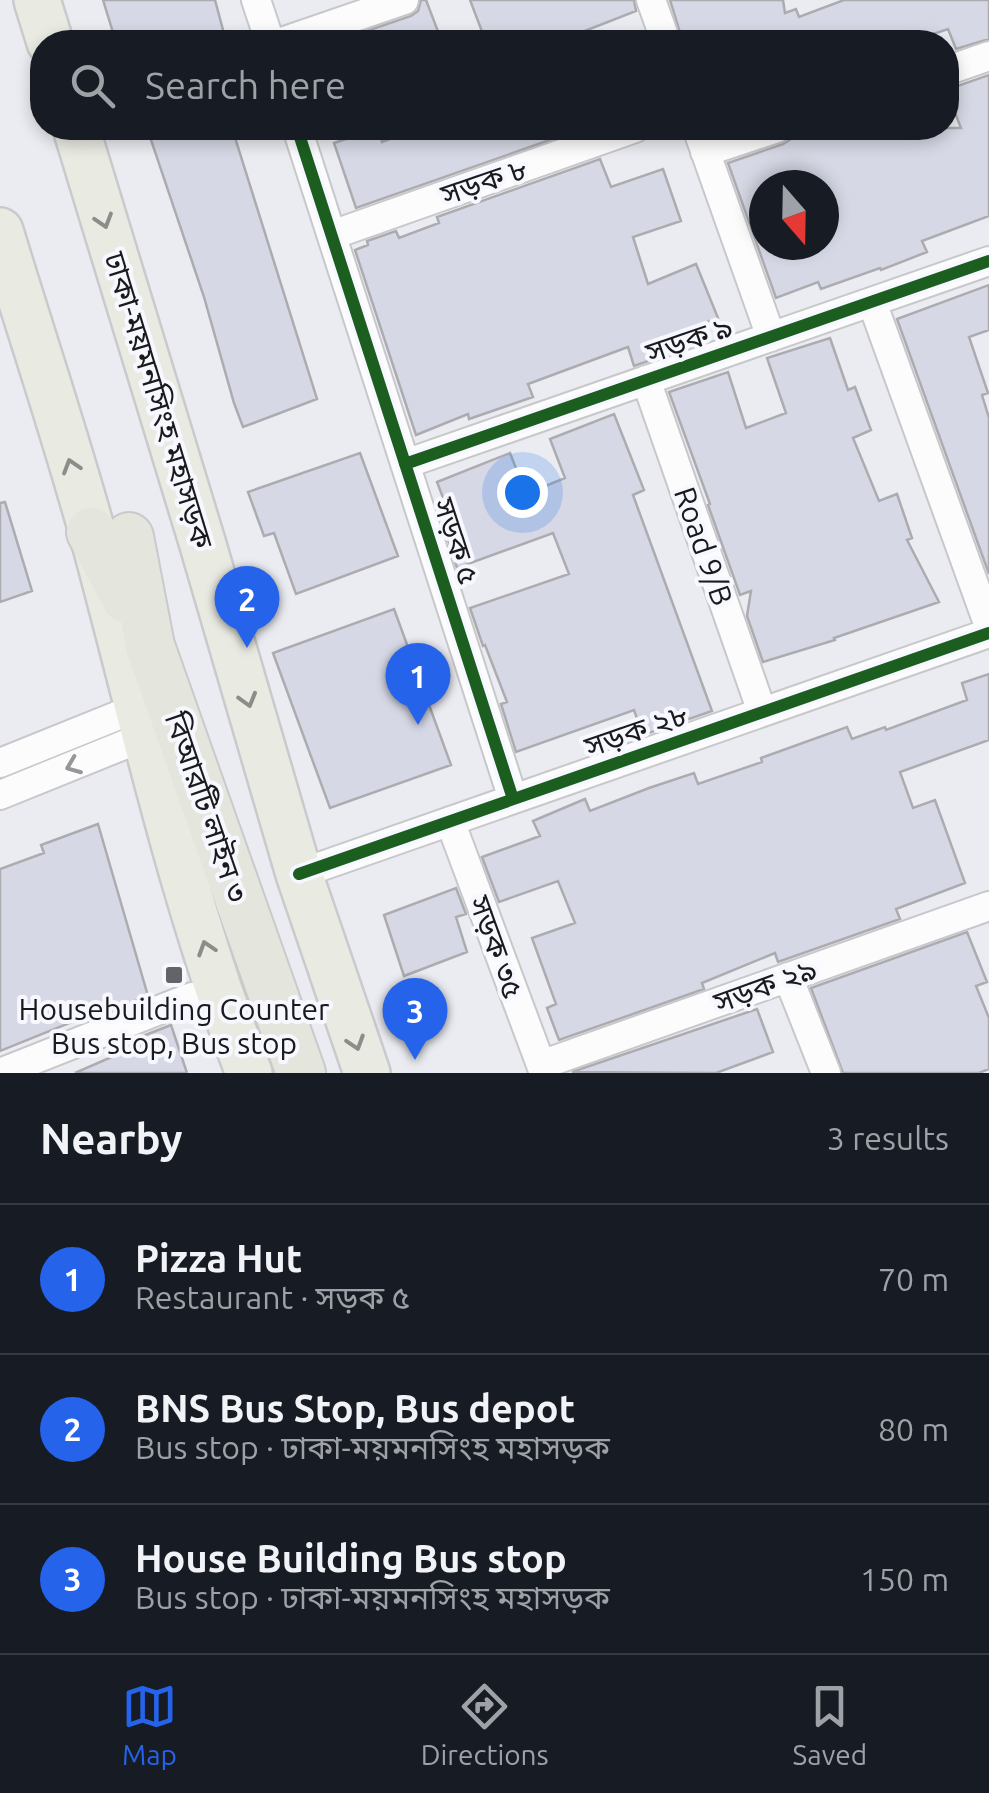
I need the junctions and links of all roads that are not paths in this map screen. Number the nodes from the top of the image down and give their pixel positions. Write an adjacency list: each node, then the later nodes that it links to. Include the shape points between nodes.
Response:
1 (37, 0): 5 (highway)
2 (256, 0): 6 (street)
3 (404, 0): 7 (street)
4 (651, 0): 8 (street)
5 (46, 30)
6 (266, 30)
7 (317, 30)
8 (662, 30)
9 (989, 56): 10 (street)
10 (959, 66)
11 (80, 140): 30 (highway, ঢাকা-ময়মনসিংহ মহাসড়ক, one-way to 30)
12 (301, 140): 16 (street, সড়ক ৫)
13 (601, 140): 16 (street, সড়ক ৮)
14 (701, 140): 19 (street)
15 (0, 230): 22 (highway, one-way to 15)
16 (332, 235): 21 (street, সড়ক ৫)
17 (989, 262): 18 (street, সড়ক ৯)
18 (872, 302): 19 (street, সড়ক ৯); 23 (street)
19 (771, 338): 20 (street, সড়ক ৯)
20 (646, 380): 21 (street, সড়ক ৯); 24 (street, Road 9/B)
21 (406, 464): 28 (street, সড়ক ৫)
22 (110, 534): 25 (highway); 37 (highway, বিআরটি লাইন ৩)
23 (989, 629): 24 (street, সড়ক ২৮)
24 (762, 712): 28 (street, সড়ক ২৮)
25 (143, 724): 26 (street); 27 (street, one-way to 27, via 132,742); 36 (highway, one-way to 25, via 189,894)
26 (0, 763)
27 (0, 795)
28 (514, 799): 29 (street, সড়ক ২৮)
29 (450, 821): 30 (street, সড়ক ২৮); 34 (street, সড়ক ৩৫)
30 (300, 874): 38 (highway, ঢাকা-ময়মনসিংহ মহাসড়ক, one-way to 38)
31 (987, 913): 32 (street, সড়ক ২৯)
32 (788, 977): 34 (street, সড়ক ২৯); 39 (street)
33 (192, 997): 35 (street)
34 (542, 1069)
35 (0, 1073)
36 (249, 1073)
37 (302, 1073)
38 (366, 1073)
39 (826, 1073)

